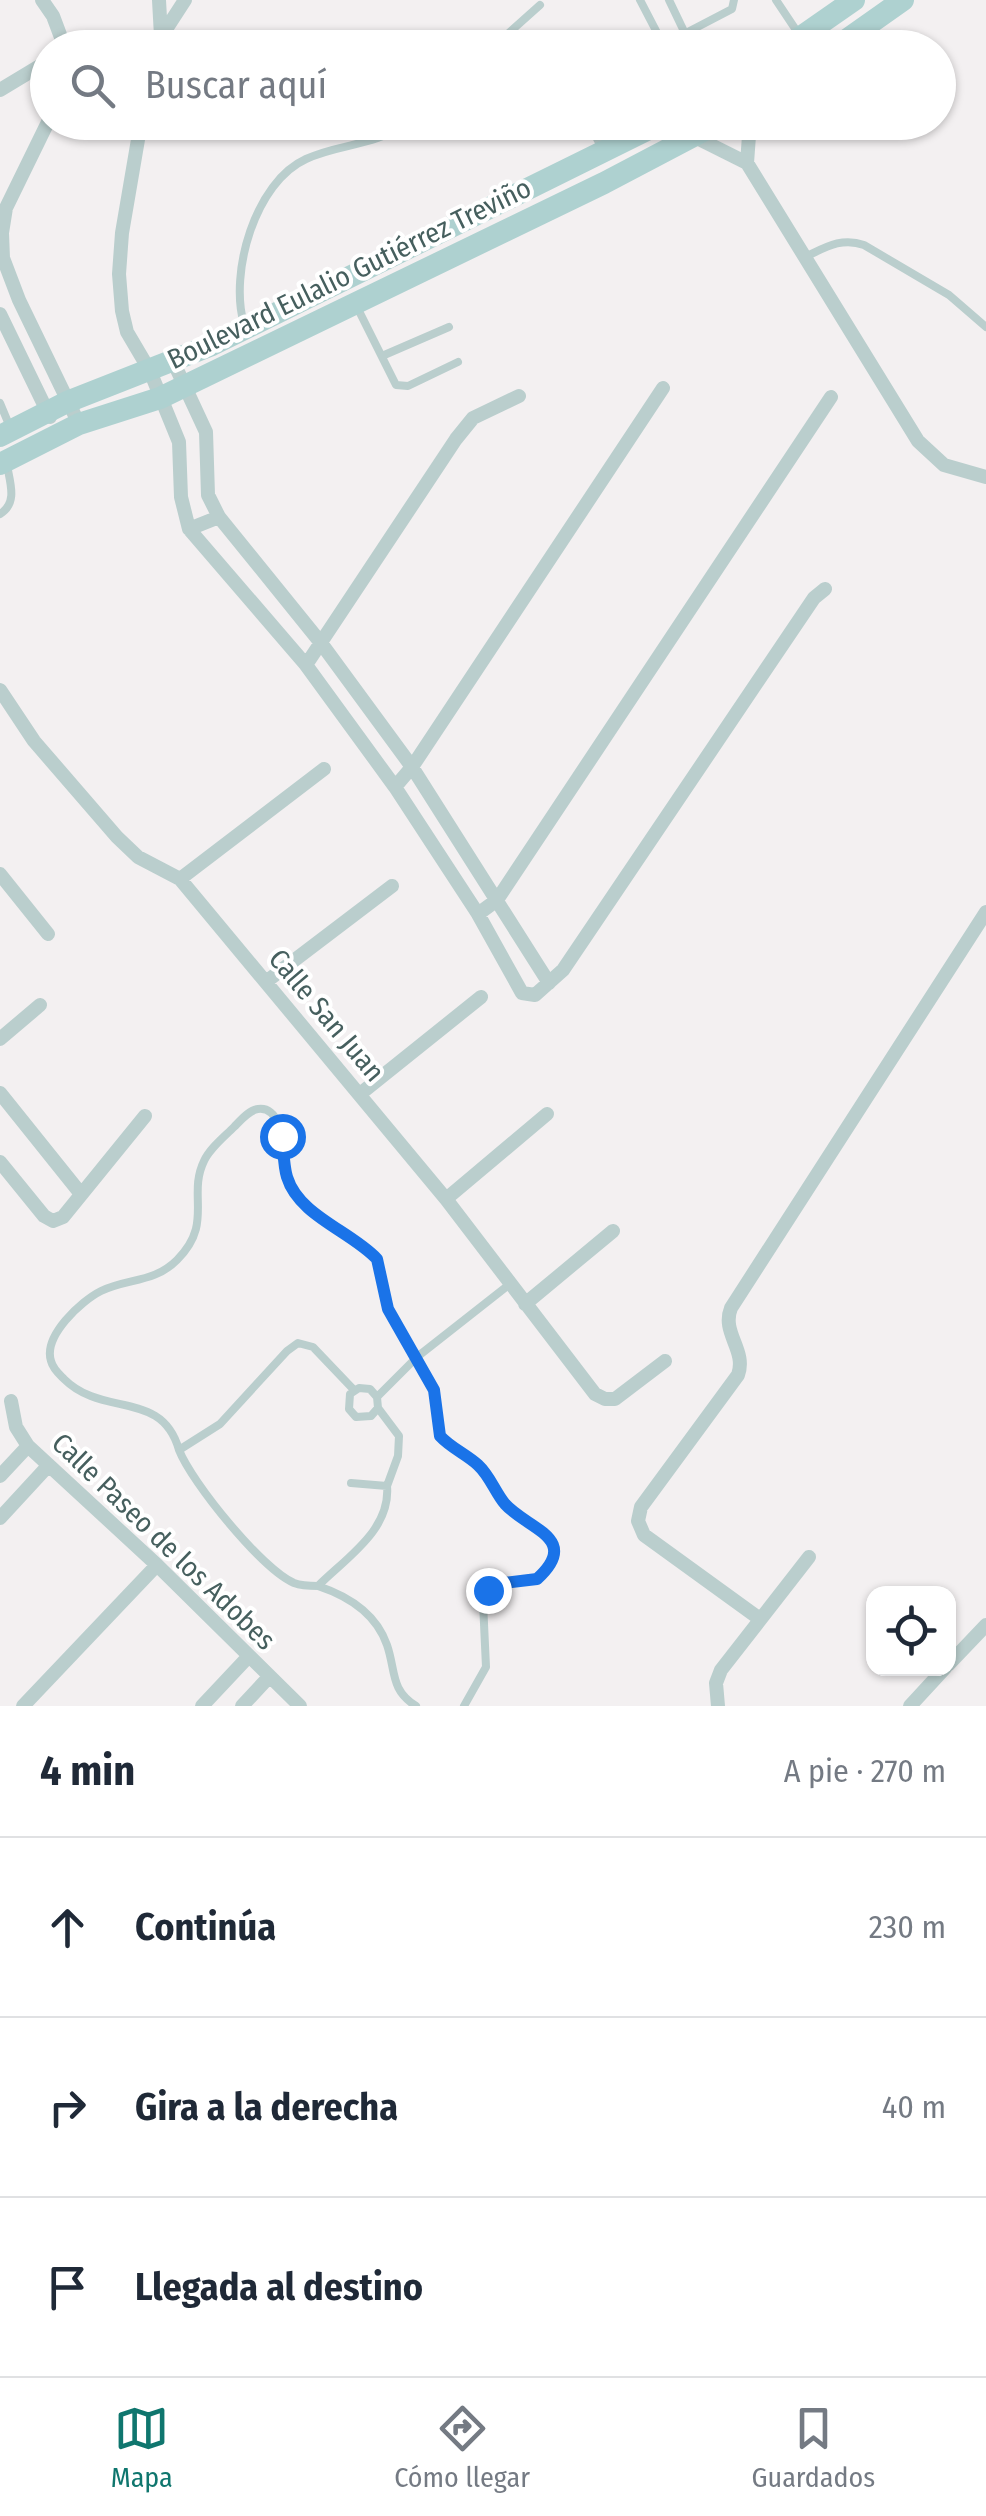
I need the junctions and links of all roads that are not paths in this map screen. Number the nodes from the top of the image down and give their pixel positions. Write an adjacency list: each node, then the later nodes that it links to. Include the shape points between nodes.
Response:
1 (42, 0): 12 (street)
2 (159, 0): 13 (street)
3 (185, 0): 14 (street)
4 (640, 0): 16 (lane)
5 (681, 0): 9 (lane)
6 (734, 0): 18 (lane, via 732,9)
7 (776, 0): 19 (lane)
8 (903, 0): 21 (main road)
9 (669, 2): 17 (lane)
10 (843, 3): 20 (main road)
11 (540, 5): 15 (lane)
12 (58, 30)
13 (160, 30)
14 (167, 30)
15 (512, 30)
16 (656, 30)
17 (682, 30)
18 (692, 30)
19 (787, 30)
20 (808, 30)
21 (860, 30)
22 (30, 72): 23 (street)
23 (0, 90)
24 (39, 140): 35 (street, via 6,208)
25 (137, 140): 45 (street, via 119,274 126,332)
26 (376, 140): 39 (lane, via 307,158 286,172 254,224 240,263 238,305)
27 (598, 140): 32 (lane)
28 (628, 140): 32 (main road, Boulevard Eulalio Gutiérrez Treviño)
29 (691, 140): 36 (main road, Boulevard Eulalio Gutiérrez Treviño)
30 (699, 140): 33 (street)
31 (749, 140): 33 (street)
32 (604, 152): 39 (main road, Boulevard Eulalio Gutiérrez Treviño)
33 (747, 164): 34 (street)
34 (804, 257): 40 (lane, via 835,242 864,245 949,295); 56 (street, via 918,442 944,465)
35 (2, 259): 52 (street)
36 (355, 302): 42 (lane); 46 (main road, Boulevard Eulalio Gutiérrez Treviño)
37 (0, 314): 41 (street)
38 (449, 327): 42 (lane)
39 (245, 328): 43 (main road, Boulevard Eulalio Gutiérrez Treviño)
40 (986, 328)
41 (7, 344): 52 (street)
42 (382, 356): 44 (lane, via 392,381 402,387)
43 (173, 361): 45 (main road, Boulevard Eulalio Gutiérrez Treviño); 46 (street)
44 (458, 362)
45 (150, 371): 50 (street); 52 (main road, Boulevard Eulalio Gutiérrez Treviño)
46 (184, 386): 50 (main road, Boulevard Eulalio Gutiérrez Treviño); 58 (street, via 206,432 208,495)
47 (663, 388): 64 (street)
48 (519, 396): 61 (street, via 472,418)
49 (831, 397): 70 (street)
50 (160, 398): 53 (main road, Boulevard Eulalio Gutiérrez Treviño); 59 (street, via 180,442 181,497)
51 (0, 403): 54 (lane)
52 (57, 406): 53 (street); 53 (street); 54 (main road, Boulevard Eulalio Gutiérrez Treviño)
53 (68, 429): 55 (main road, Boulevard Eulalio Gutiérrez Treviño)
54 (6, 433)
55 (3, 462): 57 (lane, via 12,498)
56 (986, 476)
57 (0, 514)
58 (220, 517): 59 (street); 61 (street)
59 (190, 529): 62 (street)
60 (825, 589): 75 (street)
61 (321, 643): 62 (street); 64 (street)
62 (306, 665): 66 (street)
63 (0, 690): 68 (street, Calle San Juan, via 34,741 117,837)
64 (412, 767): 66 (street); 70 (street)
65 (324, 769): 68 (street)
66 (395, 787): 71 (street)
67 (0, 874): 73 (street)
68 (180, 879): 74 (street, Calle San Juan)
69 (392, 886): 74 (street)
70 (498, 900): 71 (street); 75 (street)
71 (478, 914): 75 (street, via 522,993 535,995)
72 (985, 917): 105 (street, via 731,1308 727,1322 740,1356 738,1374 641,1507 644,1535)
73 (48, 934)
74 (267, 982): 80 (street, Calle San Juan)
75 (549, 983)
76 (481, 997): 80 (street)
77 (40, 1005): 78 (street)
78 (0, 1039)
79 (0, 1093): 84 (street)
80 (360, 1094): 85 (street, Calle San Juan)
81 (547, 1114): 85 (street)
82 (145, 1116): 84 (street)
83 (0, 1162): 84 (street, via 53,1221)
84 (81, 1194)
85 (446, 1198): 87 (street, Calle San Juan)
86 (612, 1230): 88 (street)
87 (510, 1284): 88 (street, Calle San Juan); 89 (lane)
88 (525, 1304): 90 (street, Calle San Juan, via 605,1400)
89 (417, 1357): 92 (lane); 96 (lane, via 385,1300 377,1259 294,1191 278,1124 270,1112 254,1109 205,1160 198,1223 184,1253 152,1278 94,1295 56,1335 50,1351 55,1370 84,1395 157,1415); 116 (lane, via 434,1390 443,1440 478,1465 508,1507 547,1534 554,1551 537,1579 488,1590 486,1668)
90 (665, 1360)
91 (354, 1390): 92 (lane); 94 (lane, via 348,1404 356,1416 366,1418); 96 (lane, via 313,1347 298,1342 220,1424)
92 (377, 1397): 94 (lane)
93 (11, 1401): 95 (street, Calle Paseo de los Adobes)
94 (378, 1408): 100 (lane, via 400,1444)
95 (28, 1446): 97 (street, Calle Paseo de los Adobes); 98 (street)
96 (178, 1450): 104 (lane, via 230,1525 284,1577)
97 (48, 1466): 101 (street); 103 (street, Calle Paseo de los Adobes)
98 (0, 1476)
99 (351, 1483): 100 (lane)
100 (387, 1486): 104 (lane, via 379,1526)
101 (0, 1518)
102 (808, 1558): 105 (street)
103 (157, 1566): 107 (street, Calle Paseo de los Adobes); 111 (street)
104 (318, 1586): 115 (lane, via 354,1601 378,1627 396,1690)
105 (760, 1619): 117 (street, via 721,1670)
106 (986, 1625): 108 (street)
107 (249, 1656): 109 (street, Calle Paseo de los Adobes); 112 (street)
108 (956, 1657)
109 (270, 1676): 113 (street); 114 (street, Calle Paseo de los Adobes)
110 (938, 1676): 118 (street)
111 (23, 1706)
112 (202, 1706)
113 (242, 1706)
114 (300, 1706)
115 (416, 1706)
116 (464, 1706)
117 (718, 1706)
118 (910, 1706)

